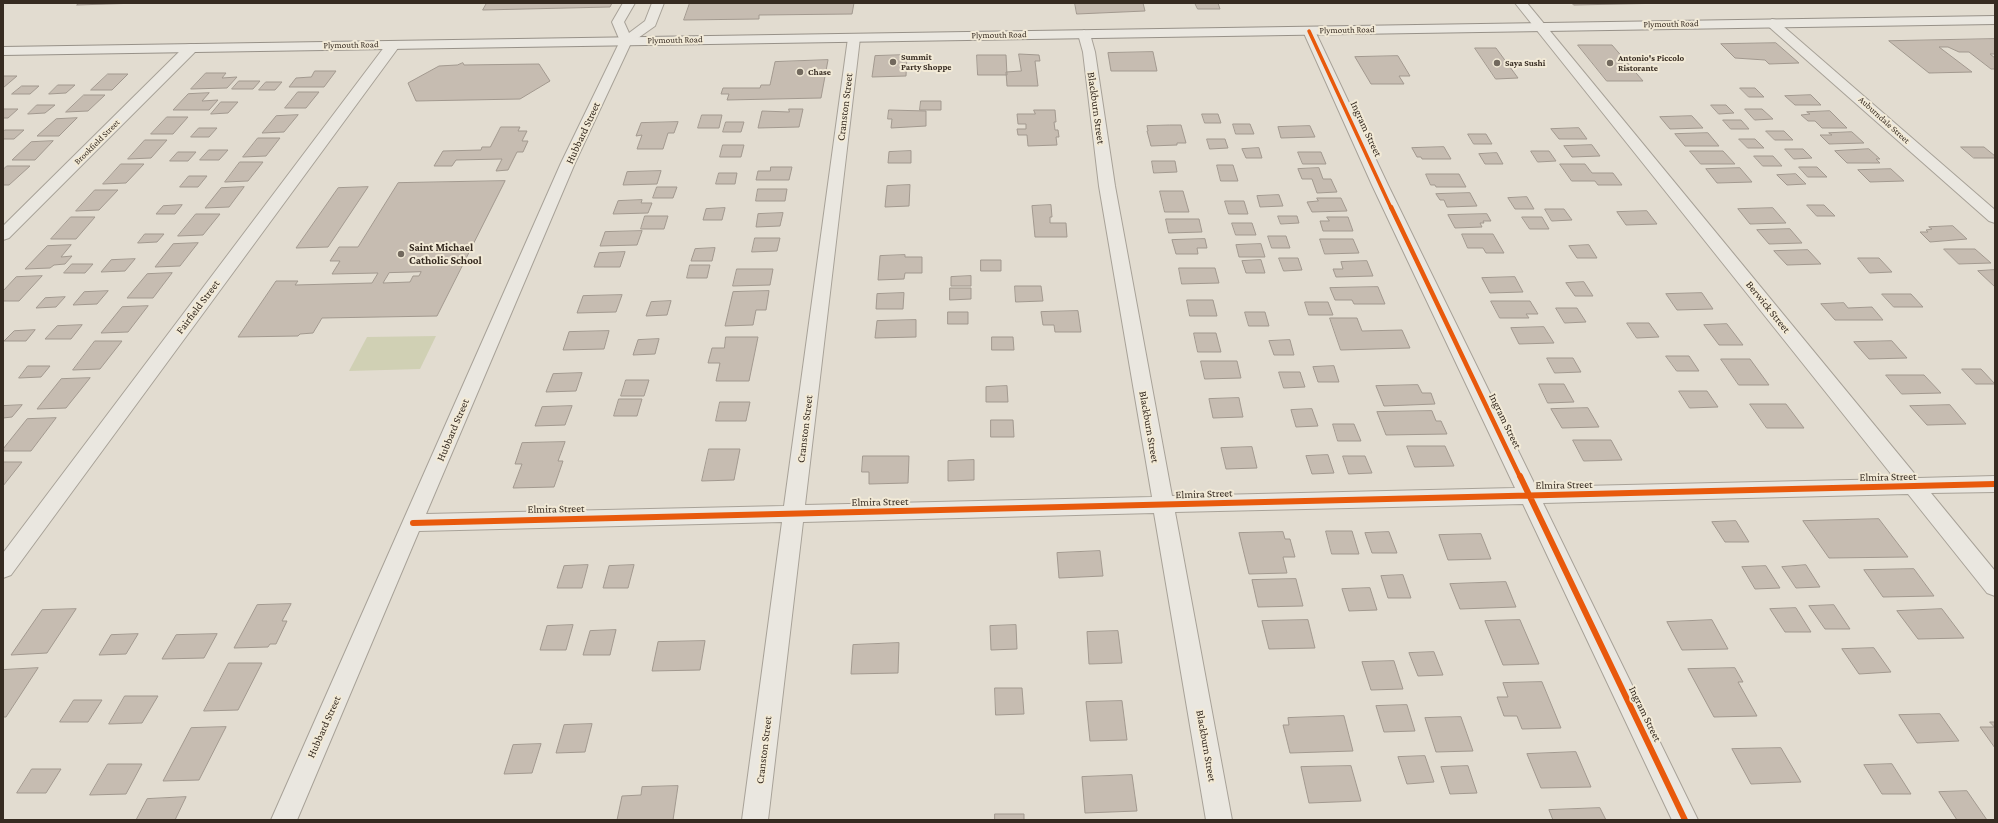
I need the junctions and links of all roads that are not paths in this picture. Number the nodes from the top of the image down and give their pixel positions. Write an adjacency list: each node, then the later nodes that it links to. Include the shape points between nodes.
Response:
1 (629, 3): 10 (street, via 618,22)
2 (658, 3): 10 (street, via 651,23)
3 (1521, 3): 6 (street, Berwick Street)
4 (1994, 21): 5 (main road, Plymouth Road)
5 (1772, 23): 6 (main road, Plymouth Road); 14 (street, Auburndale Street)
6 (1540, 26): 7 (main road, Plymouth Road); 17 (street, Berwick Street)
7 (1309, 31): 8 (main road, Plymouth Road); 18 (street, Ingram Street, via 1380,185)
8 (1084, 34): 9 (main road, Plymouth Road); 19 (street, Blackburn Street, via 1089,52 1106,179)
9 (854, 38): 10 (main road, Plymouth Road); 20 (street, Cranston Street)
10 (626, 41): 11 (main road, Plymouth Road); 21 (street, Hubbard Street, via 568,163)
11 (393, 45): 12 (main road, Plymouth Road); 22 (street, Fairfield Street)
12 (191, 48): 13 (main road, Plymouth Road); 15 (street, Brookfield Street)
13 (3, 51)
14 (1995, 218)
15 (3, 235)
16 (1995, 484): 17 (street, Elmira Street)
17 (1913, 486): 18 (street, Elmira Street); 23 (street, Berwick Street)
18 (1530, 495): 19 (street, Elmira Street); 27 (street, Ingram Street)
19 (1163, 505): 20 (street, Elmira Street); 26 (street, Blackburn Street)
20 (795, 513): 21 (street, Elmira Street); 25 (street, Cranston Street)
21 (413, 523): 24 (street, Hubbard Street)
22 (3, 569)
23 (1995, 587)
24 (284, 820)
25 (755, 820)
26 (1220, 820)
27 (1685, 820)

